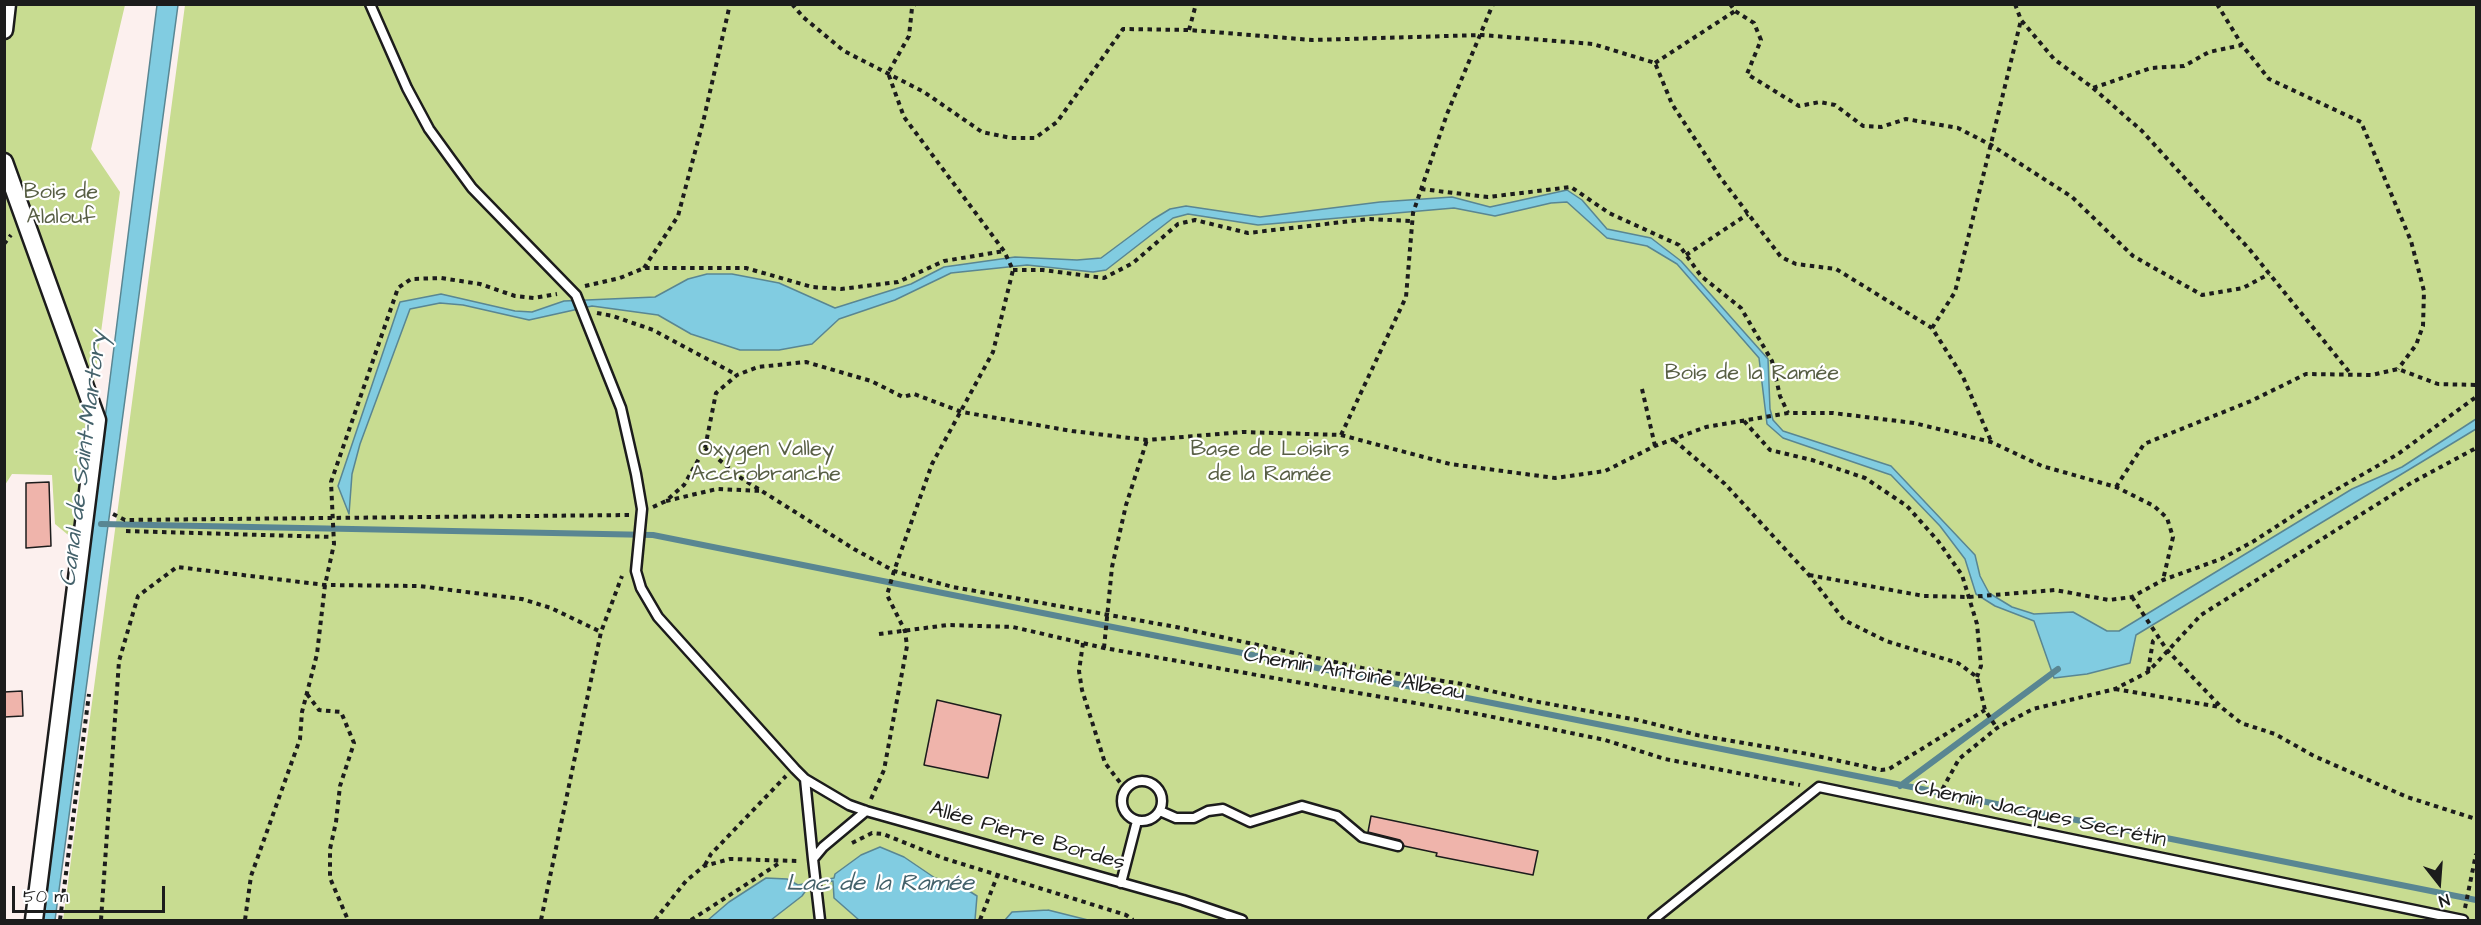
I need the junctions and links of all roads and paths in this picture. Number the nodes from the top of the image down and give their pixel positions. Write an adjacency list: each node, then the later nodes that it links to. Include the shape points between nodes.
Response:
1 (7, 4): 13 (street)
2 (370, 4): 30 (lane, via 429,129 472,188)
3 (730, 4): 27 (path, via 678,216)
4 (792, 4): 18 (path, via 844,51)
5 (915, 4): 18 (path, via 909,36)
6 (1196, 4): 14 (path)
7 (1493, 4): 15 (path)
8 (1730, 4): 11 (path)
9 (2015, 4): 12 (path)
10 (2217, 4): 16 (path)
11 (1735, 11): 17 (path); 20 (path, via 1754,23 1761,40 1746,74 1799,106 1820,102 1835,105 1863,126 1881,127 1906,119 1958,128)
12 (2021, 20): 19 (path, via 2055,59); 20 (path)
13 (4, 30)
14 (1188, 30): 15 (path, via 1312,40); 18 (path, via 1123,29 1057,122 1035,138 982,132 924,92)
15 (1482, 35): 17 (path, via 1593,44); 22 (path, via 1447,114)
16 (2242, 45): 19 (path, via 2209,52 2184,66 2151,68); 33 (path, via 2270,79 2361,122 2411,241 2424,291 2423,326 2416,345)
17 (1655, 63): 23 (path, via 1672,104)
18 (888, 73): 25 (path, via 904,117)
19 (2093, 88): 29 (path, via 2142,131)
20 (1991, 145): 29 (path, via 2072,197 2133,256 2202,295 2243,288); 32 (path, via 1955,292)
21 (4, 162): 98 (street, via 97,420)
22 (1421, 189): 24 (path); 26 (path, via 1488,197 1571,187 1609,213 1679,245)
23 (1748, 214): 26 (path); 32 (path, via 1781,257 1796,264 1836,269)
24 (1411, 221): 28 (path, via 1369,219 1248,233 1195,220 1178,224 1133,263 1104,278); 42 (path, via 1407,297)
25 (1005, 252): 27 (path, via 944,261 898,282 841,290 812,287 747,268); 28 (path)
26 (1686, 255): 40 (path, via 1701,276 1741,308 1772,361)
27 (644, 268): 30 (path)
28 (1013, 270): 39 (path, via 993,352)
29 (2270, 274): 34 (path)
30 (574, 292): 31 (lane, Allée Pierre Bordes); 54 (path, via 534,298 441,278 411,279 398,288 331,482)
31 (584, 314): 35 (path, via 613,315 653,330); 52 (lane, Allée Pierre Bordes, via 621,408)
32 (1932, 328): 45 (path, via 1963,377)
33 (2398, 369): 34 (path, via 2372,375); 36 (path, via 2438,384)
34 (2351, 374): 49 (path, via 2306,374 2144,444)
35 (737, 375): 39 (path, via 759,366 806,362 871,381 903,397 914,394); 47 (path, via 716,393)
36 (2476, 385)
37 (1642, 389): 46 (path)
38 (2476, 397): 59 (path, via 2398,454 2254,541 2221,559)
39 (962, 412): 43 (path); 57 (path, via 932,464)
40 (1788, 413): 41 (path); 45 (path, via 1833,413 1914,423)
41 (1744, 420): 44 (path, via 1706,427); 62 (path, via 1770,450 1865,478 1907,506 1962,575)
42 (1341, 435): 43 (path, via 1243,432); 46 (path, via 1450,464 1555,478 1605,471)
43 (1148, 440): 64 (path, via 1126,505 1112,567)
44 (1674, 440): 46 (path); 58 (path, via 1725,484)
45 (1991, 442): 49 (path, via 2042,466)
46 (1655, 446)
47 (705, 448): 50 (path, via 741,478); 51 (path, via 684,485)
48 (2476, 448): 71 (path, via 2260,575 2201,615)
49 (2116, 487): 59 (path, via 2154,506 2167,518 2173,537)
50 (766, 491): 51 (path, via 717,489); 57 (path)
51 (666, 501): 52 (path)
52 (642, 509): 54 (path, via 628,515); 80 (lane, Allée Pierre Bordes, via 636,571 658,617)
53 (113, 514): 54 (path, via 124,520)
54 (334, 520): 56 (path)
55 (126, 531): 56 (path)
56 (333, 536): 60 (path)
57 (894, 571): 64 (path, via 953,587); 65 (path, via 887,595)
58 (1809, 575): 62 (path, via 1924,596); 73 (path, via 1844,620 1886,641 1958,663)
59 (2163, 580): 63 (path)
60 (325, 585): 66 (path, via 419,586 522,599); 75 (path, via 317,654); 100 (path, via 177,567 138,596 119,662)
61 (621, 586): 66 (path)
62 (1970, 597): 63 (path, via 2055,590 2109,600); 73 (path, via 1981,666)
63 (2132, 597): 68 (path)
64 (1108, 615): 70 (path); 78 (path, via 1881,770 1889,769)
65 (905, 631): 67 (path, Chemin Antoine Albeau); 69 (path, Chemin Antoine Albeau, via 948,625 1013,627); 85 (path, via 907,646 884,770)
66 (602, 632): 103 (path)
67 (879, 634)
68 (2157, 638): 71 (path); 72 (path, via 2153,641)
69 (1083, 643): 70 (path, Chemin Antoine Albeau); 83 (path, via 1079,671 1082,690 1105,763)
70 (1104, 648): 82 (path, Chemin Antoine Albeau, via 1484,715 1605,740 1665,759)
71 (2167, 650): 72 (path); 77 (path)
72 (2148, 672): 74 (path)
73 (1977, 677): 78 (path)
74 (2115, 689): 77 (path); 79 (path, via 2033,709)
75 (307, 693): 101 (path, via 300,740 251,876); 102 (path, via 319,710 341,711 354,743 340,786 330,849 330,878)
76 (89, 694): 99 (path)
77 (2221, 707): 87 (path, via 2241,723 2275,734 2314,756 2407,797)
78 (1985, 710): 79 (path)
79 (1997, 728): 84 (path, via 1959,759)
80 (795, 769): 81 (lane, Allée Pierre Bordes); 94 (path, via 711,854)
81 (806, 780): 85 (lane, Allée Pierre Bordes); 92 (lane)
82 (1819, 787): 110 (lane); 111 (lane, Chemin Jacques Secrétin)
83 (1125, 789): 86 (lane, via 1135,781 1147,781 1157,787 1162,799); 88 (lane, via 1121,801 1125,814)
84 (1937, 800)
85 (866, 811): 92 (lane); 96 (lane, Allée Pierre Bordes)
86 (1160, 811): 88 (lane, via 1150,820); 89 (lane, via 1176,818 1194,818 1222,809 1250,822 1302,806 1337,816 1362,837)
87 (2476, 819)
88 (1137, 821): 96 (lane)
89 (1398, 846)
90 (844, 849): 95 (path, via 872,833 883,834)
91 (2476, 854): 97 (path)
92 (813, 859): 93 (path); 106 (lane)
93 (782, 861): 94 (path, via 730,858); 105 (path)
94 (704, 866): 104 (path, via 686,881)
95 (998, 874): 107 (path); 108 (path, via 1126,915)
96 (1121, 883): 109 (lane, Allée Pierre Bordes)
97 (2467, 901)
98 (34, 921)
99 (60, 921)
100 (101, 921)
101 (244, 921)
102 (348, 921)
103 (542, 921)
104 (655, 921)
105 (691, 921)
106 (820, 921)
107 (980, 921)
108 (1133, 921)
109 (1242, 921)
110 (1653, 921)
111 (2463, 921)

